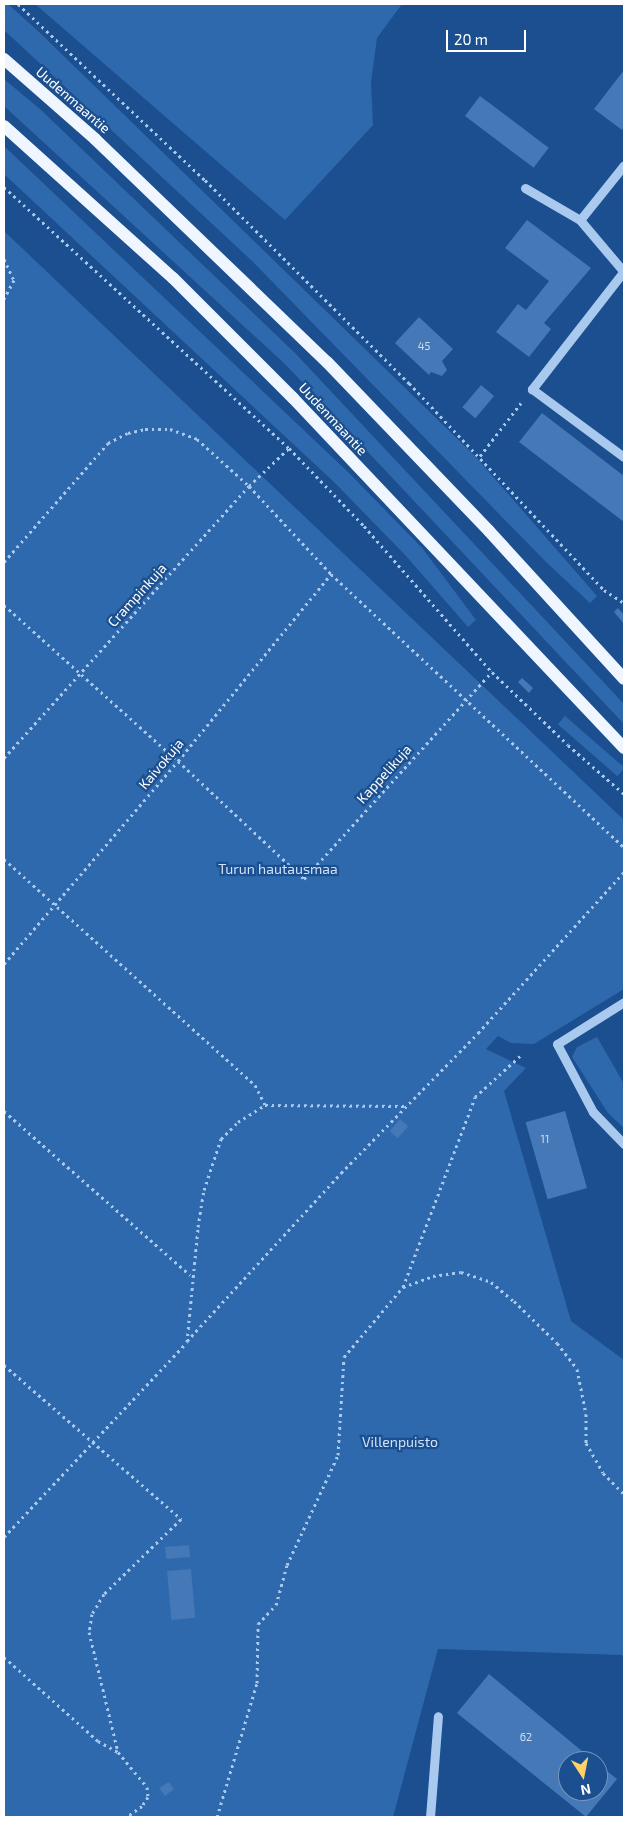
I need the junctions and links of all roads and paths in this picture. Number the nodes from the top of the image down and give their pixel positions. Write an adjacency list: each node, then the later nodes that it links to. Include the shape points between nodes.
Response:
1 (18, 4): 13 (path, via 198,173)
2 (4, 59): 22 (main road, Uudenmaantie, via 102,146 327,362 489,530)
3 (4, 126): 24 (main road, Uudenmaantie, via 173,278 286,391)
4 (624, 165): 7 (street)
5 (4, 188): 12 (path)
6 (525, 188): 7 (street)
7 (580, 220): 9 (street)
8 (4, 259): 10 (path, via 14,280)
9 (624, 271): 11 (street)
10 (4, 299)
11 (532, 389): 13 (path); 14 (street)
12 (289, 448): 15 (path, Crampinkuja); 20 (path, via 364,526)
13 (480, 456): 18 (path, via 604,590)
14 (624, 457)
15 (249, 486): 16 (path, via 196,439 170,429 128,432 108,443); 17 (path); 21 (path, Crampinkuja)
16 (4, 562)
17 (331, 574): 23 (path); 26 (path, Kaivokuja)
18 (624, 603)
19 (4, 605): 21 (path)
20 (492, 672): 23 (path, Kappelikuja); 27 (path)
21 (81, 674): 25 (path, Crampinkuja); 26 (path)
22 (624, 679)
23 (466, 700): 26 (path, Kappelikuja, via 304,879); 28 (path)
24 (624, 748)
25 (4, 758)
26 (178, 761): 31 (path, Kaivokuja)
27 (624, 794)
28 (624, 847)
29 (4, 860): 31 (path)
30 (624, 872): 36 (path, via 478,1033)
31 (54, 906): 32 (path, Kaivokuja); 35 (path, via 255,1085)
32 (4, 964)
33 (624, 1002): 38 (street, via 557,1044 593,1112)
34 (520, 1056): 40 (path, via 475,1097)
35 (265, 1105): 36 (path); 39 (path, via 238,1122 221,1139 204,1190)
36 (405, 1106): 41 (path)
37 (4, 1111): 39 (path)
38 (624, 1144)
39 (190, 1276): 41 (path)
40 (403, 1287): 44 (path, via 432,1276 461,1272 491,1282 514,1301 577,1369 586,1414 586,1443 603,1474); 50 (path, via 344,1357 338,1455 287,1565 276,1604 258,1624 257,1683)
41 (187, 1342): 43 (path)
42 (4, 1365): 43 (path)
43 (93, 1440): 45 (path); 48 (path, via 181,1519 104,1594 92,1614 89,1632)
44 (624, 1494)
45 (4, 1537)
46 (4, 1656): 48 (path, via 98,1741)
47 (438, 1716): 51 (street)
48 (118, 1752): 49 (path, via 148,1787 148,1797 142,1806)
49 (126, 1817)
50 (217, 1817)
51 (430, 1817)

